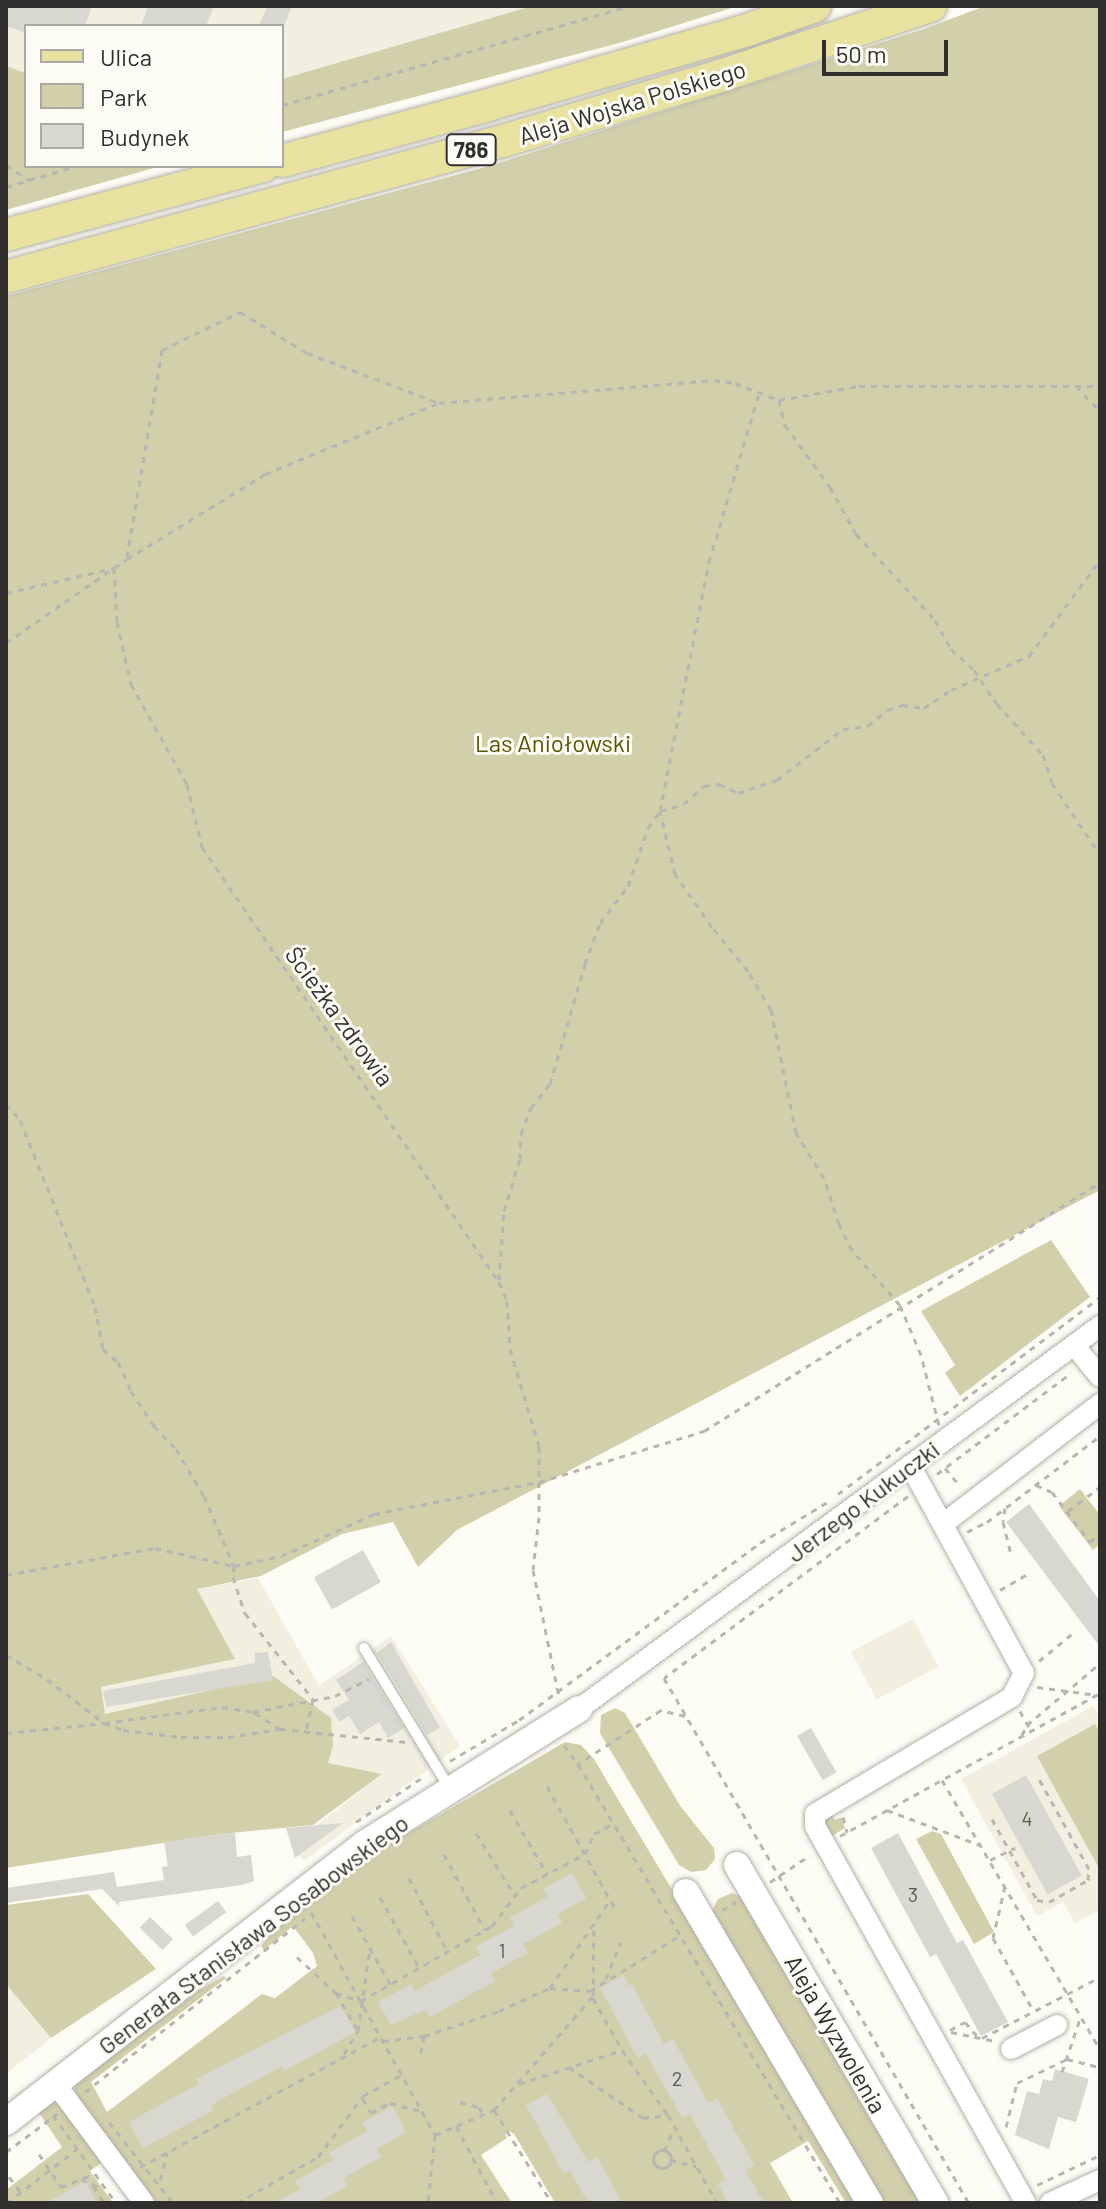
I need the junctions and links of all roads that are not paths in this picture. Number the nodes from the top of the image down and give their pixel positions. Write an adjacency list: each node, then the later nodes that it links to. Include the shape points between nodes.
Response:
1 (815, 6): 3 (main road, Aleja Wojska Polskiego / 786, via 549,88)
2 (931, 6): 6 (main road, Aleja Wojska Polskiego / 786, via 503,141)
3 (284, 160)
4 (256, 168): 5 (main road)
5 (6, 235)
6 (6, 277)
7 (1100, 1326): 8 (street, Jerzego Kukuczki)
8 (1087, 1361): 10 (street, Jerzego Kukuczki, via 948,1438)
9 (1100, 1404): 11 (street, via 972,1502)
10 (910, 1465): 11 (street); 13 (street, Jerzego Kukuczki)
11 (947, 1532): 23 (street, via 1021,1679 1012,1697 815,1814 815,1826)
12 (364, 1648): 15 (lane)
13 (626, 1676): 14 (street, Generała Stanisława Sosabowskiego)
14 (579, 1709): 15 (street, Generała Stanisława Sosabowskiego)
15 (444, 1779): 20 (street, Generała Stanisława Sosabowskiego)
16 (737, 1865): 26 (street, Aleja Wyzwolenia)
17 (686, 1892): 25 (street)
18 (1057, 2025): 19 (street)
19 (1011, 2049)
20 (55, 2100): 21 (street, Generała Stanisława Sosabowskiego); 24 (street)
21 (6, 2122)
22 (1100, 2180): 27 (street)
23 (1023, 2198)
24 (144, 2203)
25 (870, 2203)
26 (935, 2203)
27 (1050, 2203)

